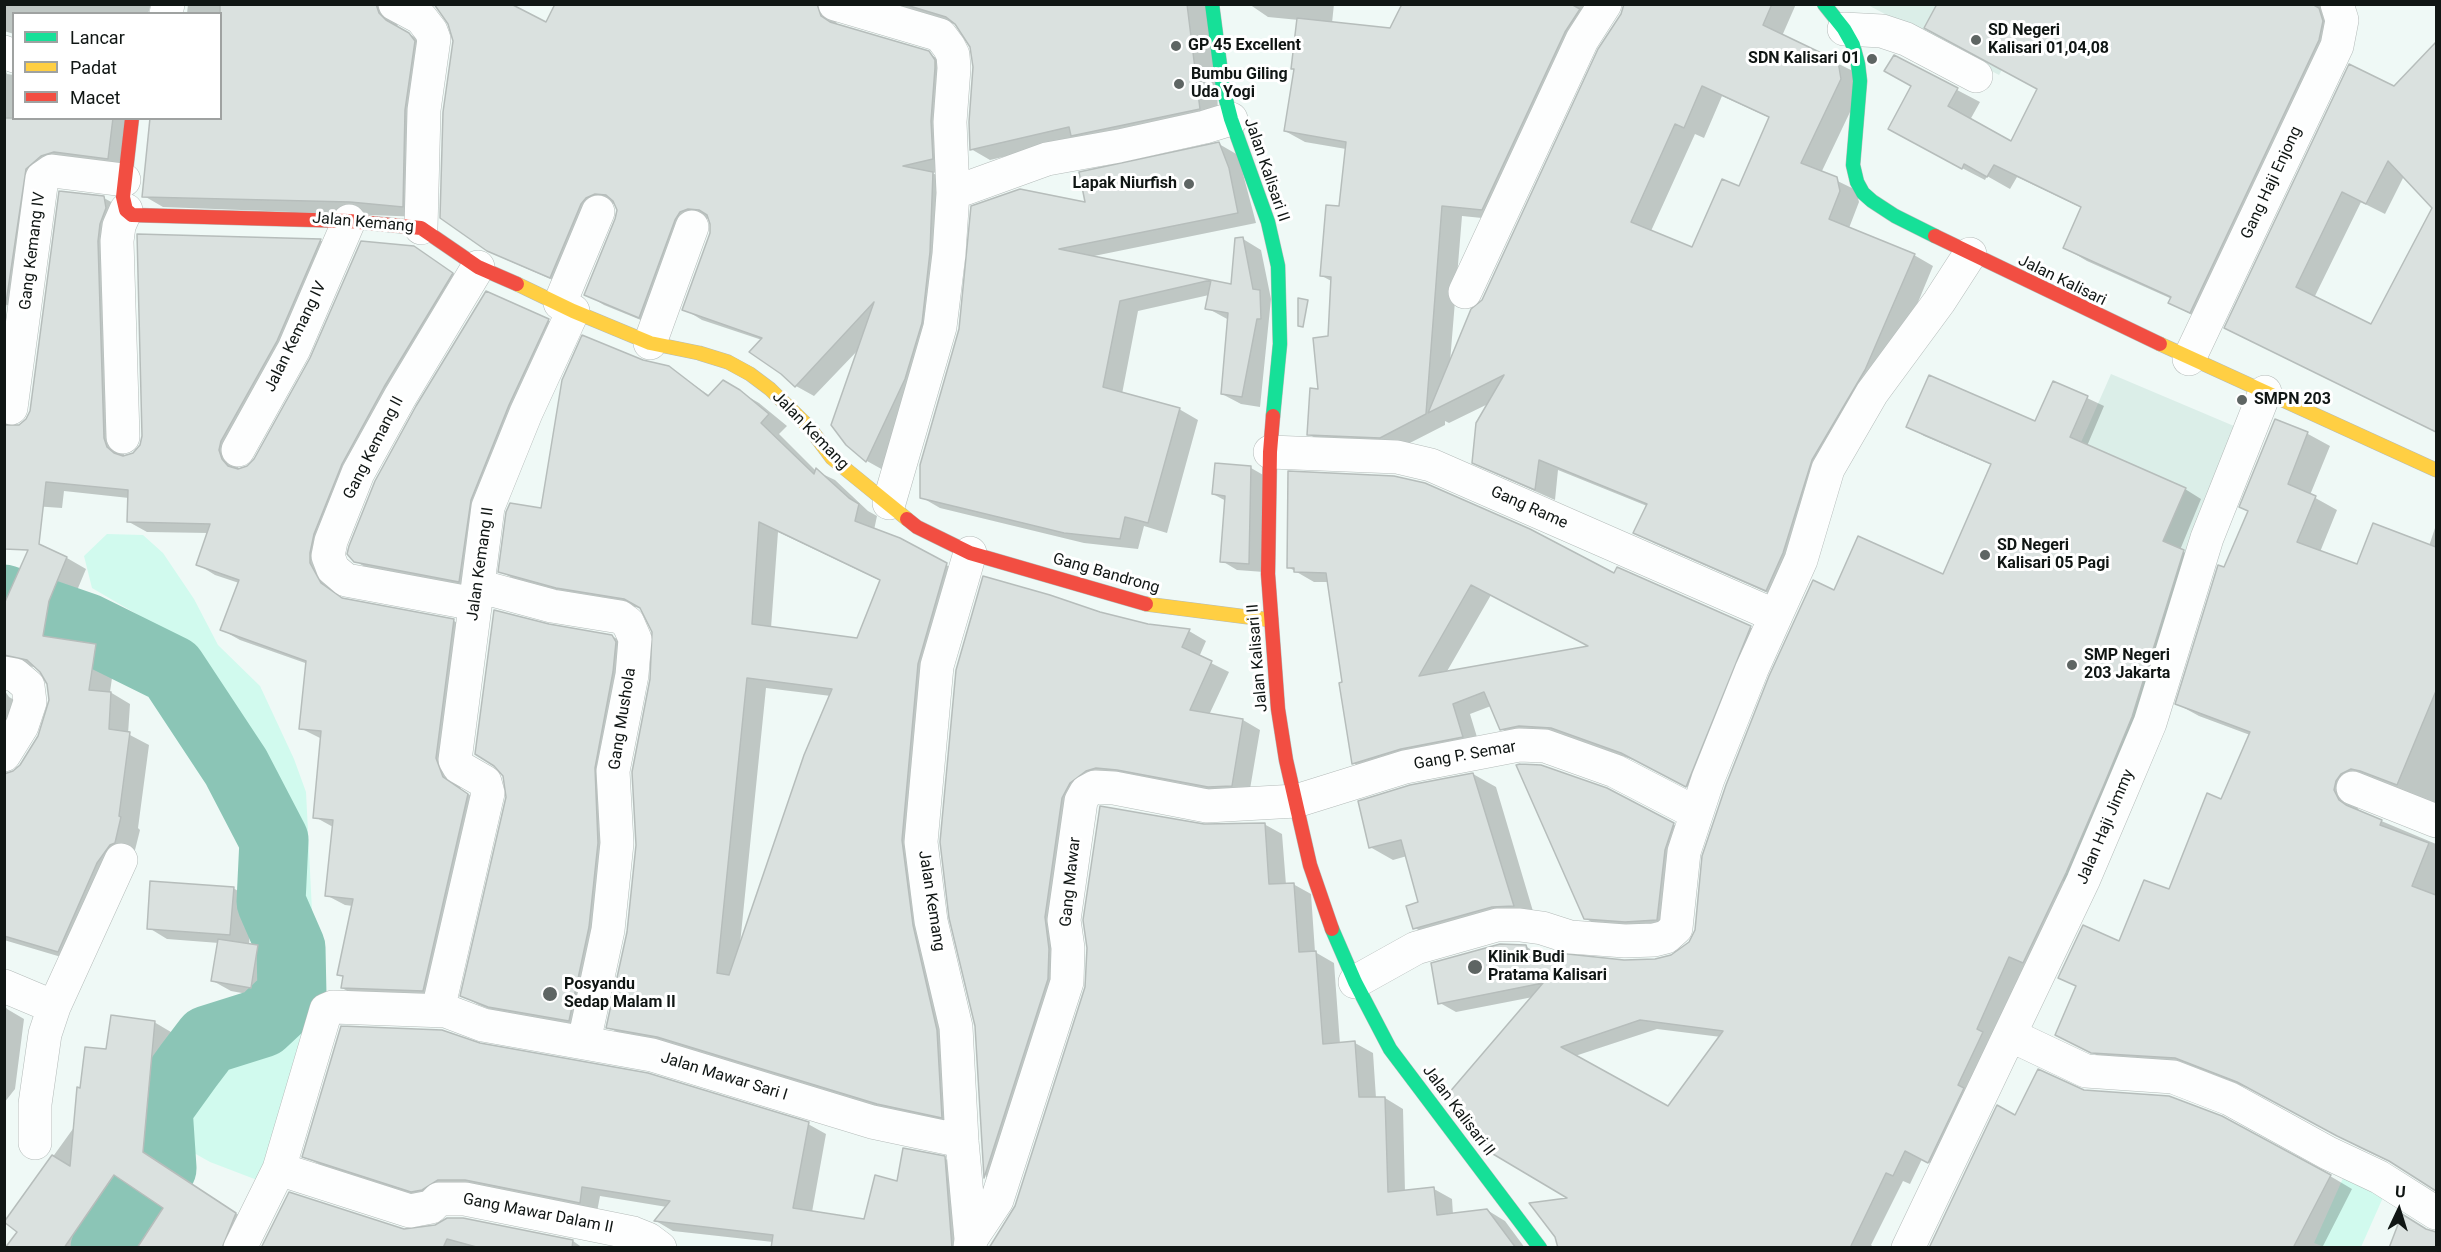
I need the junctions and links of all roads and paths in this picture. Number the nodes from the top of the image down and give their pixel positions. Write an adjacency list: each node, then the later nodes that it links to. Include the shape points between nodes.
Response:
1 (835, 4): 11 (street, via 940,35 949,46 954,68 950,122)
2 (1212, 4): 9 (street, Jalan Kalisari II)
3 (1605, 4): 19 (street, via 1581,40)
4 (1824, 4): 7 (street, Jalan Kalisari)
5 (2337, 4): 22 (street, Gang Haji Enjong, via 2342,20 2337,46)
6 (399, 6): 16 (street, via 421,18 434,39 424,110)
7 (1844, 29): 8 (street, via 1882,31 1906,39); 17 (street, Jalan Kalisari, via 1853,45 1860,81 1853,165 1860,188 1895,216)
8 (1976, 76)
9 (1231, 119): 11 (street, via 1205,128 1047,159); 27 (street, Jalan Kalisari II, via 1268,222 1278,266 1280,344)
10 (132, 120): 12 (street)
11 (953, 193): 29 (street, via 940,327)
12 (125, 195): 14 (street, Jalan Kemang, via 139,217); 24 (street, Gang Kemang IV, via 52,171 42,178); 25 (street, via 117,241)
13 (598, 212): 20 (street, Jalan Kemang II)
14 (349, 221): 16 (street, Jalan Kemang); 26 (street, Jalan Kemang IV, via 294,349)
15 (692, 227): 21 (street)
16 (421, 228): 18 (street, Jalan Kemang)
17 (1970, 254): 22 (street, Jalan Kalisari); 32 (street, via 1872,393 1828,469 1802,560)
18 (478, 267): 20 (street, Jalan Kemang); 31 (street, Gang Kemang II, via 358,473 330,540 328,556 333,569 346,580)
19 (1465, 292)
20 (567, 307): 21 (street, Jalan Kemang); 31 (street, Jalan Kemang II, via 488,507)
21 (650, 343): 29 (street, Jalan Kemang, via 699,353 750,374 809,427 832,458)
22 (2189, 359): 23 (street, Jalan Kalisari)
23 (2265, 392): 28 (street, Jalan Kalisari); 45 (street, Jalan Haji Jimmy, via 2207,538 2146,733 2083,881)
24 (11, 408)
25 (123, 437)
26 (238, 450)
27 (1270, 452): 32 (street, Gang Rame, via 1397,457 1431,465); 33 (street, Jalan Kalisari II, via 1267,532)
28 (2436, 470)
29 (889, 503): 30 (street, Jalan Kemang, via 917,527)
30 (970, 553): 33 (street, Gang Bandrong, via 1165,608); 47 (street, Jalan Kemang, via 937,666 921,842 931,921 956,1027)
31 (476, 595): 44 (street, Jalan Kemang II, via 455,760 459,768 484,782 488,793 441,997); 46 (street, Gang Mushola, via 620,617 628,623 635,639 614,771 617,843 608,930)
32 (1776, 616): 38 (street)
33 (1271, 620): 37 (street, Jalan Kalisari II, via 1278,709)
34 (4, 673): 35 (street, via 15,675 28,686 30,702 22,726)
35 (4, 755)
36 (2353, 788): 39 (street)
37 (1296, 801): 38 (street, Gang P. Semar, via 1405,767 1519,745 1545,746 1615,771); 41 (street, Jalan Kalisari II, via 1310,865); 51 (street, Gang Mawar, via 1207,806 1114,788 1095,787 1086,792 1081,801 1064,920 1067,982 997,1200)
38 (1696, 813): 41 (street, via 1683,852 1676,928 1666,937 1625,941 1570,937 1520,925 1497,926 1416,948)
39 (2436, 821)
40 (121, 860): 43 (street)
41 (1355, 982): 54 (street, Jalan Kalisari II, via 1390,1049)
42 (4, 986): 43 (street)
43 (54, 1007): 48 (street, via 39,1068)
44 (446, 1011): 46 (street, Jalan Mawar Sari I, via 483,1025); 49 (street, Jalan Mawar Sari I, via 333,1007 326,1010)
45 (2010, 1035): 50 (street, via 2086,1071 2173,1077 2230,1099 2379,1177); 55 (street, Jalan Haji Jimmy)
46 (584, 1042): 47 (street, Jalan Mawar Sari I, via 652,1055 872,1122)
47 (962, 1141): 51 (street, Jalan Kemang)
48 (35, 1143)
49 (279, 1168): 52 (street); 53 (street, Gang Mawar Dalam II, via 410,1211 430,1207 439,1199 465,1199 633,1233)
50 (2436, 1213)
51 (970, 1243)
52 (240, 1248)
53 (660, 1248)
54 (1540, 1248)
55 (1908, 1248)

